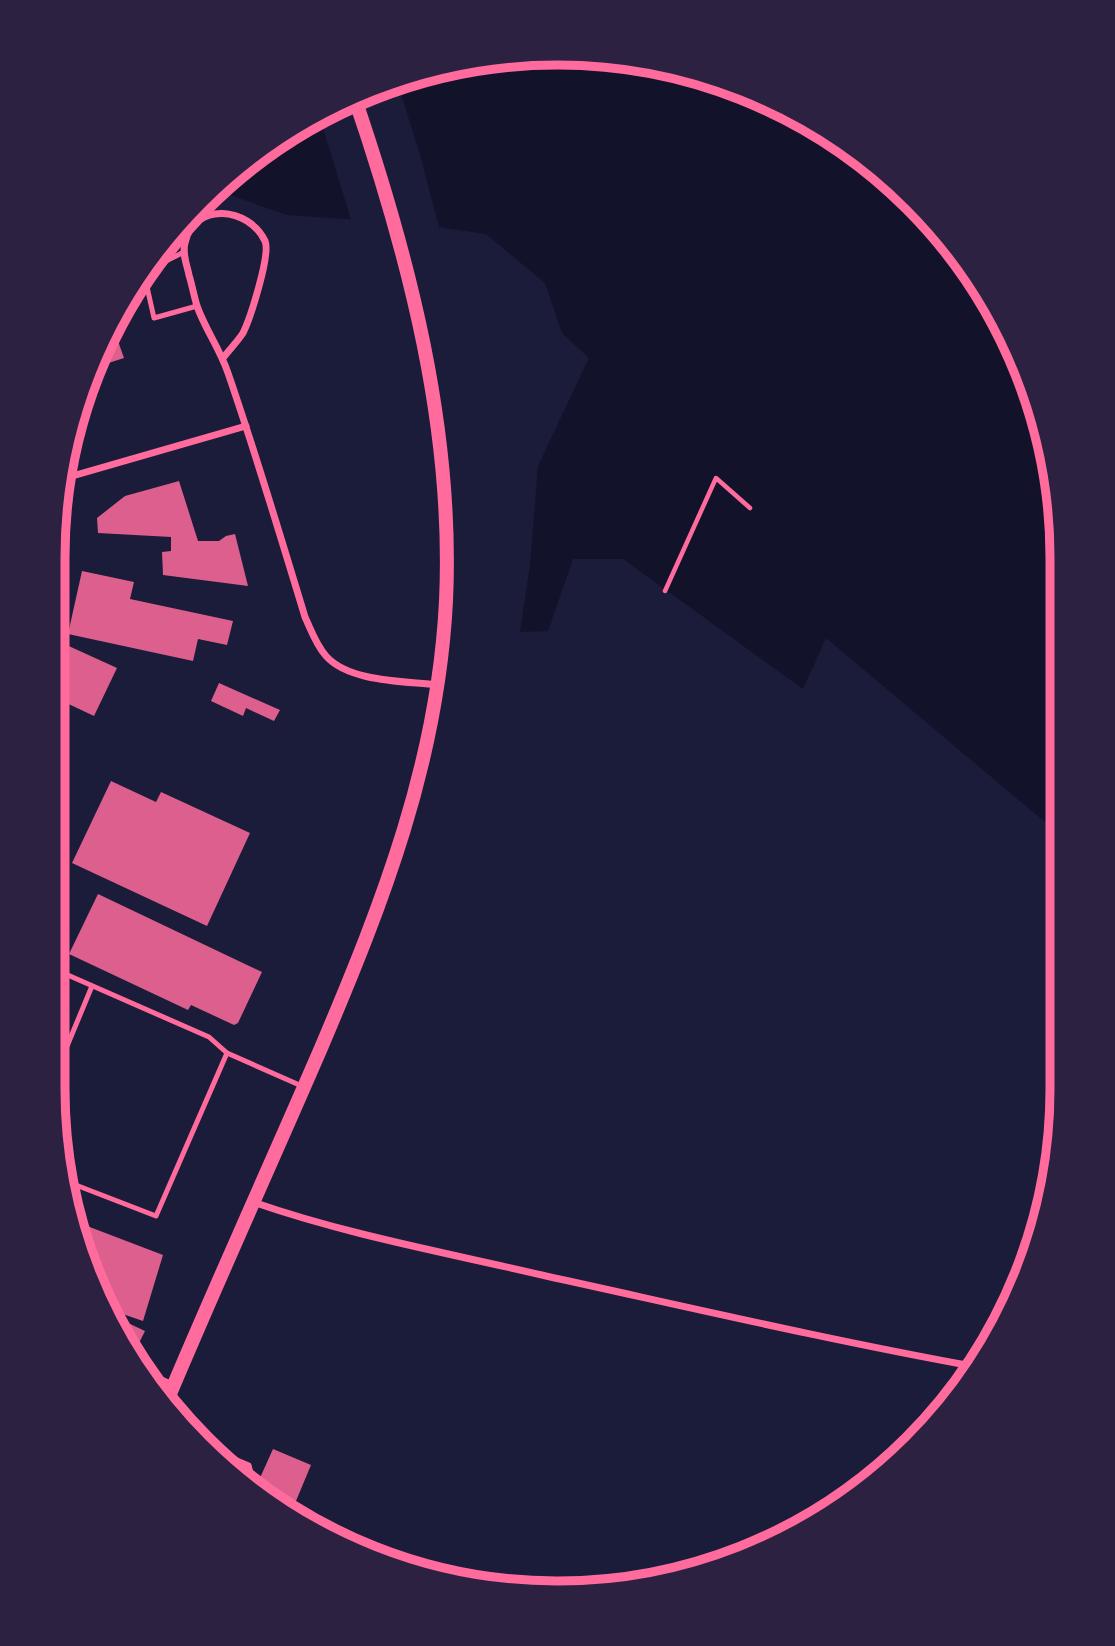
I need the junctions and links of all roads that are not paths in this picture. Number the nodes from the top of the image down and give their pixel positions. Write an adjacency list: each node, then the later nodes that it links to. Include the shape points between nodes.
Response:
1 (357, 108): 9 (main road, via 408,278 433,397 444,499 446,602)
2 (184, 252): 3 (lane); 5 (street); 6 (street, via 193,227 220,212 246,221 265,241 267,261 243,332)
3 (164, 262)
4 (147, 286): 5 (lane, via 153,318)
5 (197, 306): 6 (street)
6 (223, 358): 7 (street)
7 (246, 426): 8 (street); 9 (street, via 318,646 335,665 353,673)
8 (72, 476)
9 (438, 685): 14 (main road, via 409,820 370,931)
10 (65, 974): 11 (lane)
11 (92, 986): 12 (lane); 13 (lane, via 209,1037)
12 (65, 1051)
13 (227, 1053): 14 (lane); 15 (lane, via 156,1216)
14 (304, 1087): 16 (main road)
15 (74, 1184)
16 (253, 1202): 17 (street, via 298,1218 421,1247); 19 (main road)
17 (965, 1365)
18 (159, 1378): 19 (lane)
19 (174, 1384): 20 (main road)
20 (171, 1392)
21 (234, 1460): 22 (lane, via 249,1465)
22 (251, 1473)

